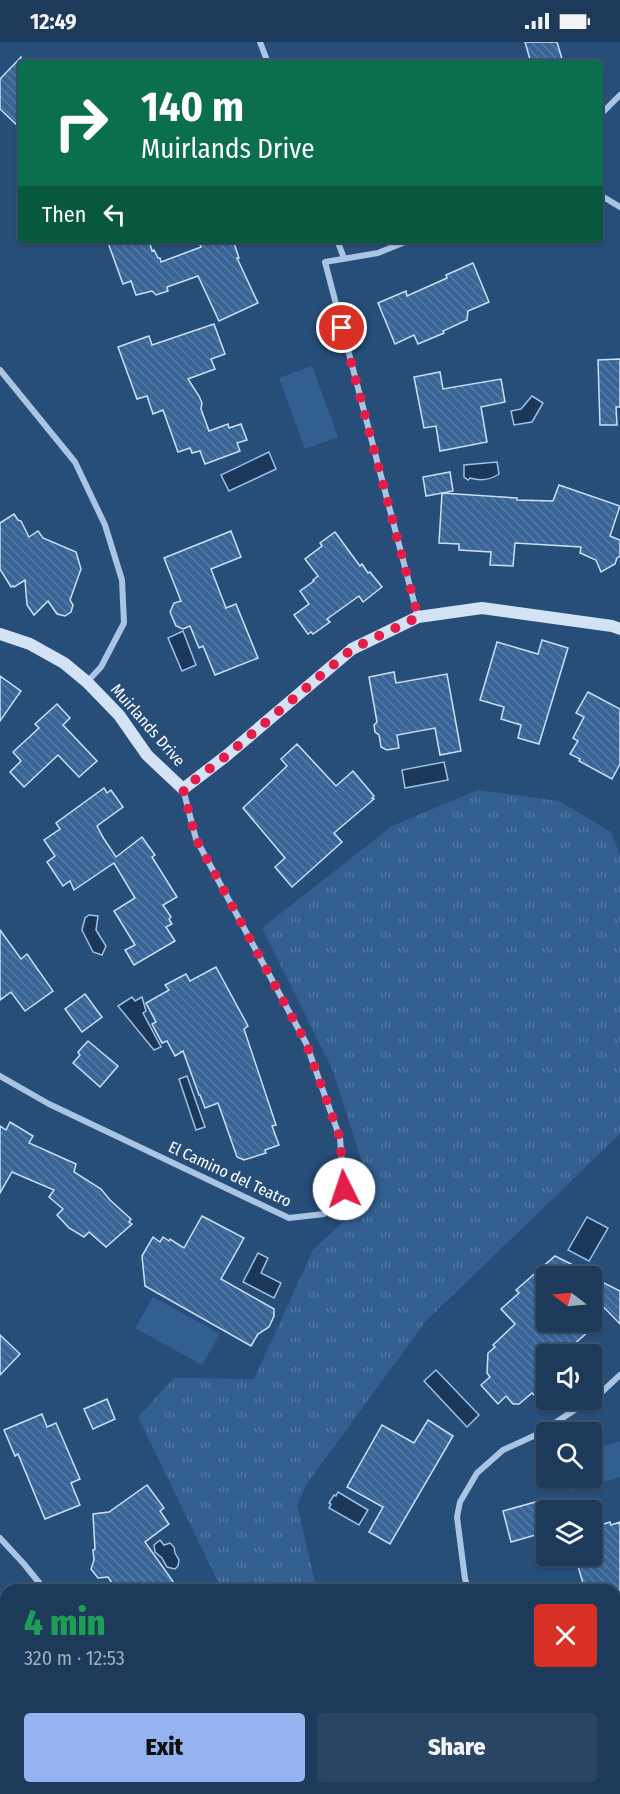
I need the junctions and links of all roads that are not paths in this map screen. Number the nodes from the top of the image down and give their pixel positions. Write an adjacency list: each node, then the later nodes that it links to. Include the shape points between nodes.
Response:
1 (260, 42): 2 (street)
2 (267, 60)
3 (620, 95): 4 (street)
4 (603, 112)
5 (603, 197): 6 (street)
6 (620, 207)
7 (338, 243): 9 (street)
8 (403, 243): 9 (street, via 378,253)
9 (344, 258): 11 (street, via 325,262)
10 (0, 370): 14 (street, via 75,462 105,525 122,580 124,623)
11 (418, 617): 12 (street, Muirlands Drive, via 482,608); 15 (street, Muirlands Drive, via 352,649)
12 (620, 629)
13 (0, 633): 14 (street, Muirlands Drive, via 38,648)
14 (87, 682): 15 (street, Muirlands Drive, via 119,715 147,755)
15 (183, 789): 16 (street, El Camino del Teatro, via 196,839 306,1043 340,1138 344,1189 324,1214 289,1218 49,1104)
16 (0, 1076)
17 (620, 1375): 18 (street)
18 (602, 1392)
19 (574, 1410): 22 (street, via 538,1434 503,1450 477,1473 460,1502 457,1517)
20 (0, 1538): 21 (street)
21 (40, 1584)
22 (467, 1584)

